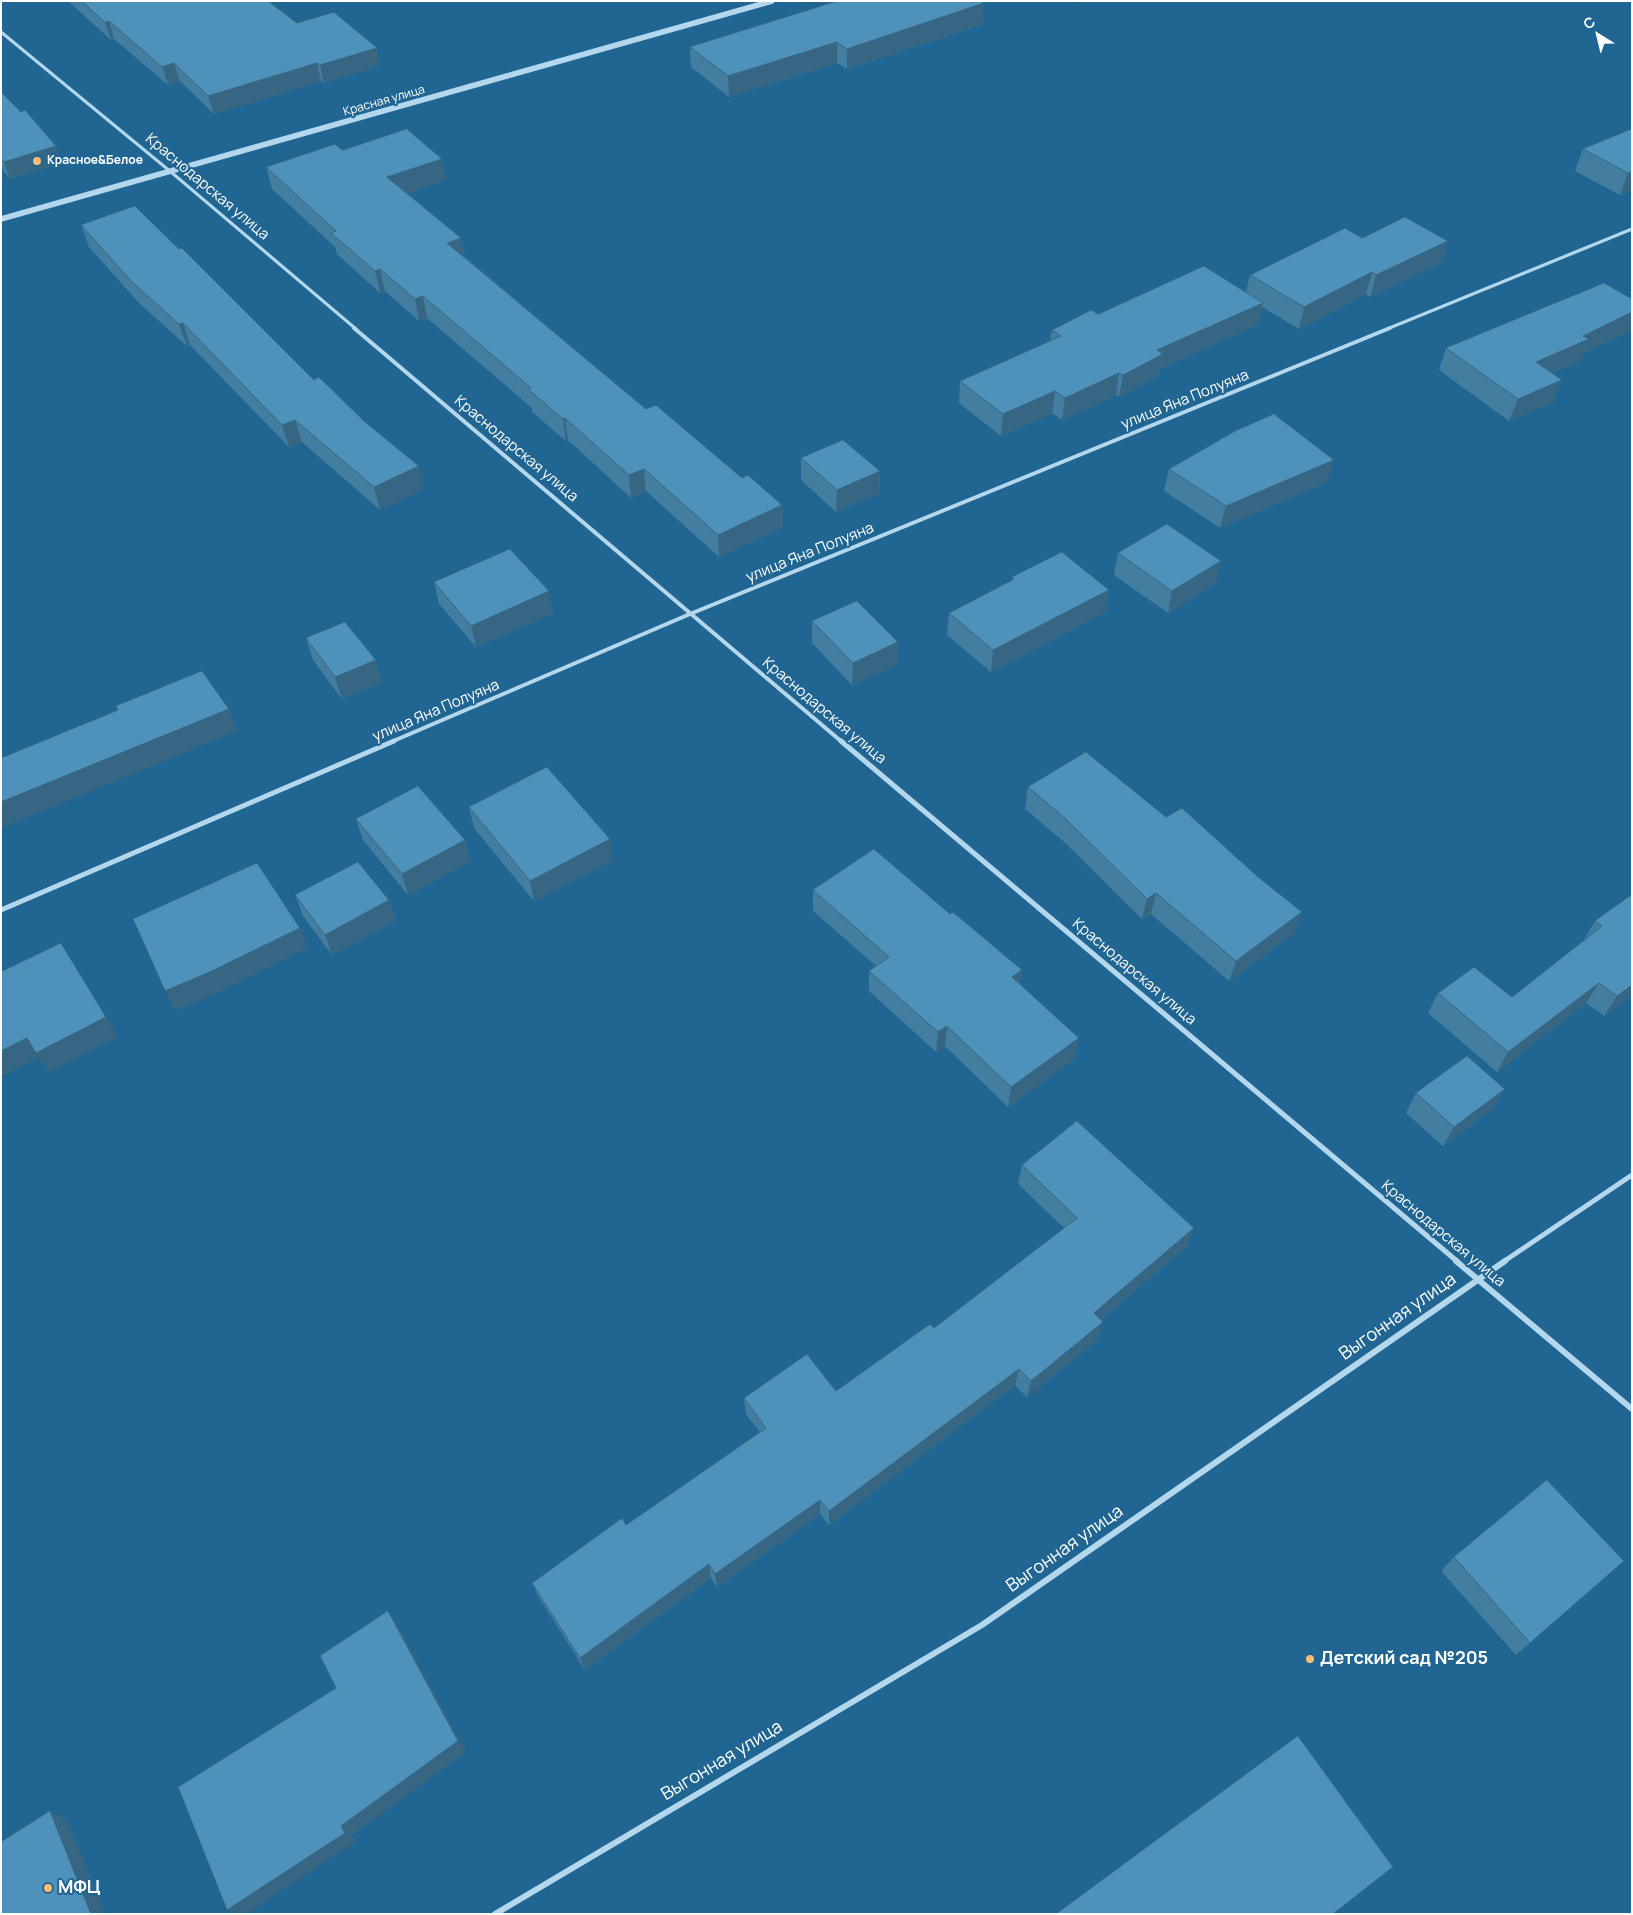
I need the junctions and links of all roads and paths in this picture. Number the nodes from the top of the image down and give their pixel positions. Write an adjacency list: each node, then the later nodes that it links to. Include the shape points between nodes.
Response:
1 (772, 1): 3 (street, Красная улица)
2 (1, 32): 3 (street, Краснодарская улица)
3 (171, 172): 4 (street, Красная улица); 6 (street, Краснодарская улица)
4 (1, 219)
5 (1632, 229): 6 (street, улица Яна Полуяна)
6 (690, 614): 7 (street, улица Яна Полуяна); 9 (street, Краснодарская улица)
7 (1, 910)
8 (1632, 1175): 9 (street, Выгонная улица)
9 (1478, 1279): 10 (street, Краснодарская улица); 11 (street, Выгонная улица, via 982,1624)
10 (1632, 1409)
11 (495, 1914)

